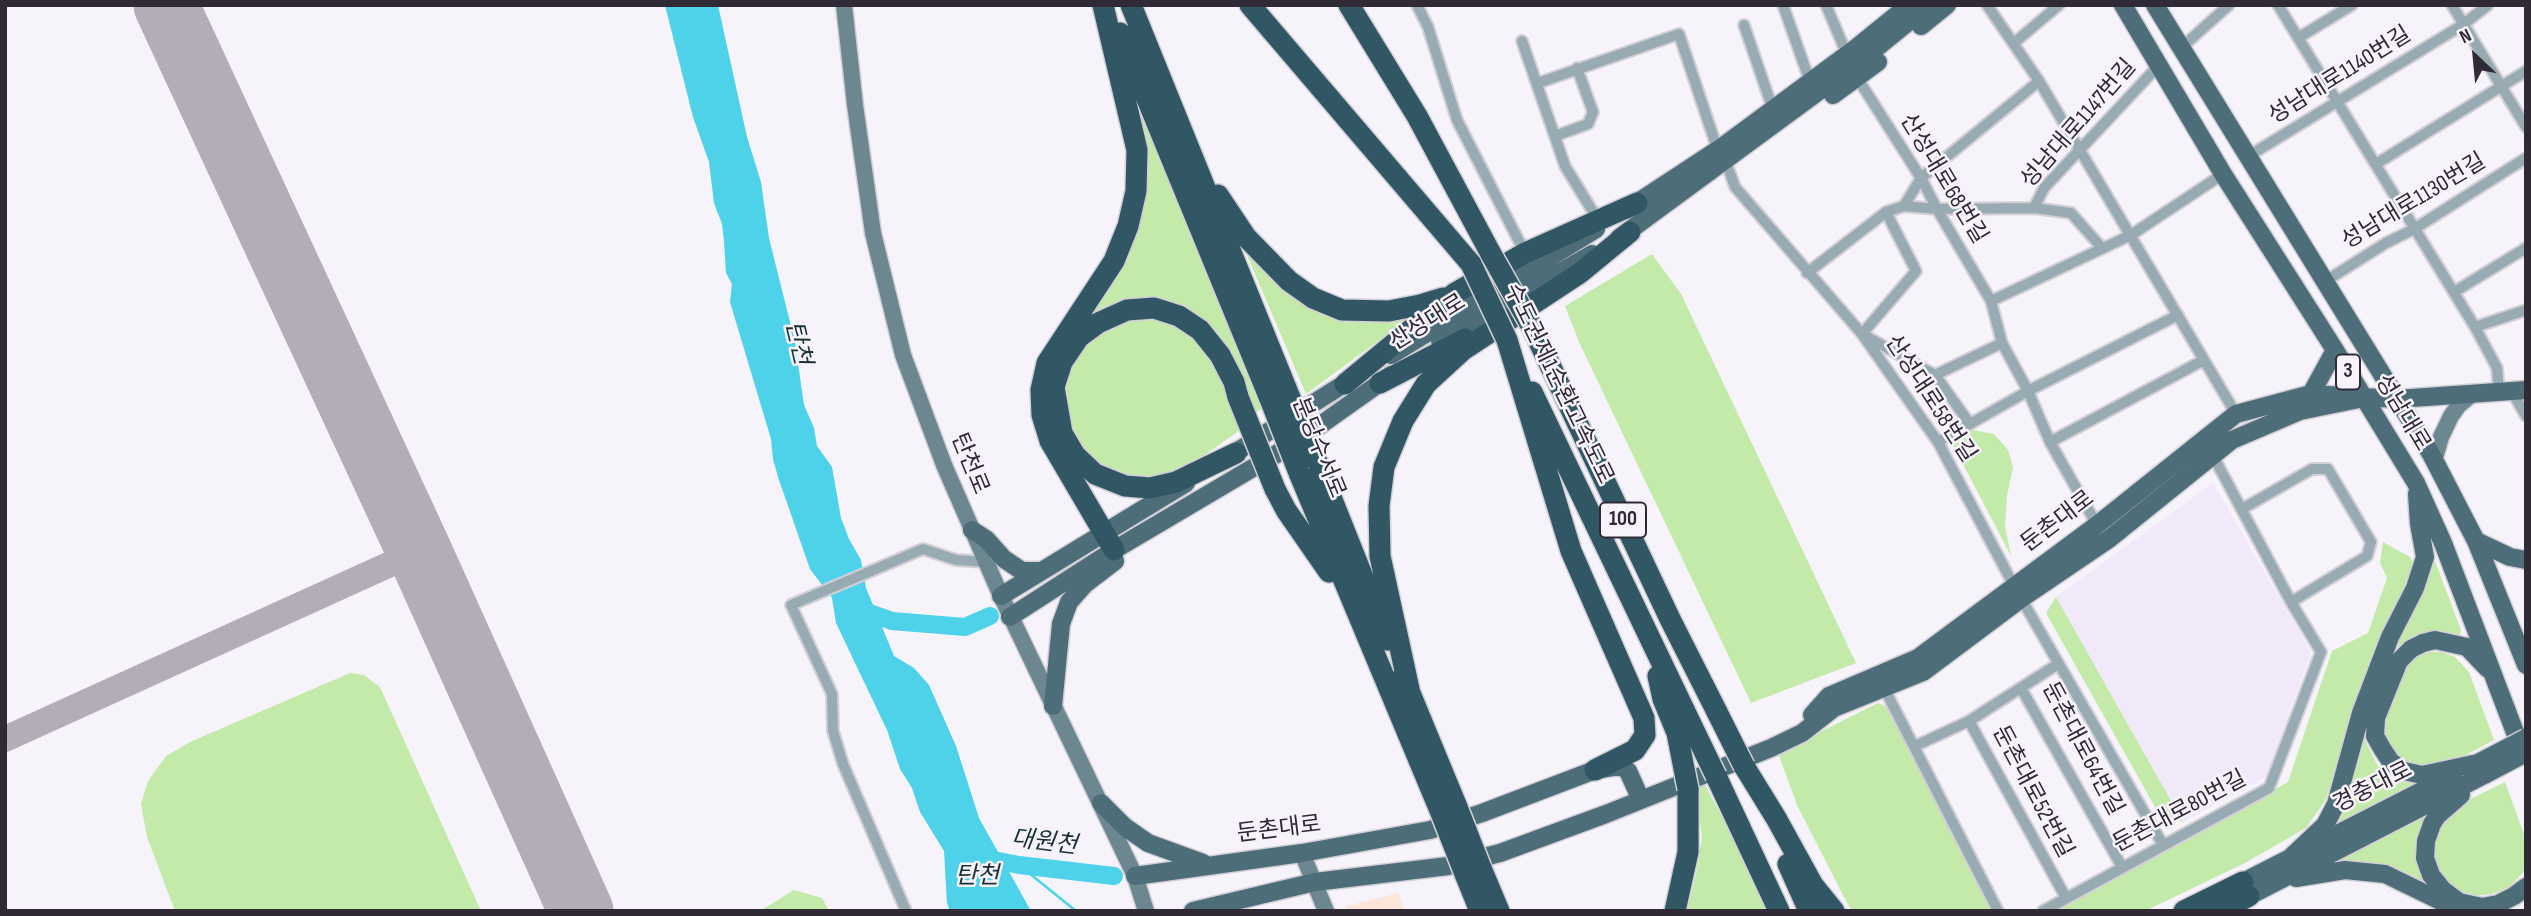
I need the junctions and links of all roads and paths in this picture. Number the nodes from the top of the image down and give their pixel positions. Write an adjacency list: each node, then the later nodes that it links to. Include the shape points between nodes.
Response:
1 (844, 5): 100 (main road, 탄천로, via 876,245 903,355)
2 (1103, 5): 102 (highway, via 1137,150 1136,191 1114,261 1047,363 1041,390 1042,415 1051,441)
3 (1108, 5): 82 (highway, 분당수서로)
4 (1131, 5): 44 (highway, 분당수서로)
5 (1250, 5): 73 (highway, 수도권제1순환고속도로 / 100, bridge, via 1471,264)
6 (1349, 5): 70 (highway, 수도권제1순환고속도로 / 100, bridge, via 1417,116)
7 (1417, 5): 62 (street, via 1457,120)
8 (1783, 5): 33 (street)
9 (1826, 5): 29 (street)
10 (1892, 5): 29 (main road)
11 (1909, 5): 29 (main road, 산성대로)
12 (1929, 5): 29 (main road, 산성대로)
13 (1947, 5): 34 (main road)
14 (1987, 5): 27 (street)
15 (2059, 5): 27 (street)
16 (2123, 5): 30 (main road, 성남대로 / 3)
17 (2155, 5): 28 (main road, 성남대로 / 3)
18 (2230, 5): 28 (street)
19 (2278, 5): 25 (street)
20 (2352, 5): 25 (street)
21 (2452, 5): 24 (street)
22 (2488, 5): 24 (street, 성남대로1140번길)
23 (1744, 24): 38 (street)
24 (2464, 24): 37 (street); 39 (street, 성남대로1140번길)
25 (2298, 38): 39 (street)
26 (1522, 41): 36 (street)
27 (2014, 43): 35 (street)
28 (2180, 48): 45 (main road, 성남대로 / 3)
29 (1854, 50): 33 (main road); 47 (main road, 산성대로); 51 (main road, 산성대로)
30 (2159, 65): 43 (street, 성남대로1147번길); 49 (main road, 성남대로 / 3)
31 (1577, 68): 36 (street); 41 (street, via 1594,112 1588,124); 42 (street, via 1679,34)
32 (2526, 71): 37 (street)
33 (1807, 73): 38 (main road)
34 (1858, 79): 47 (main road); 50 (street, 산성대로68번길)
35 (2039, 81): 43 (street); 50 (street)
36 (1538, 83): 41 (street)
37 (2502, 85): 40 (street); 48 (street)
38 (1770, 102): 42 (main road)
39 (2336, 103): 45 (street, 성남대로1140번길); 48 (street)
40 (2526, 127)
41 (1555, 136): 56 (street, via 1565,166)
42 (1715, 142): 51 (main road)
43 (2081, 149): 53 (street, 성남대로1147번길, via 2044,188); 59 (street)
44 (1191, 152): 66 (highway, via 1246,237 1312,298 1342,310 1389,311); 82 (highway, 분당수서로)
45 (2247, 157): 64 (main road, 성남대로 / 3)
46 (2526, 158): 57 (street, 성남대로1130번길)
47 (1726, 162): 58 (main road, 산성대로); 63 (street, 산성대로58번길, via 1735,187)
48 (2376, 164): 57 (street)
49 (2223, 174): 59 (street); 75 (main road, 성남대로 / 3)
50 (1922, 178): 52 (street); 54 (street, 산성대로68번길)
51 (1637, 203): 56 (highway); 78 (main road, 산성대로)
52 (1904, 205): 54 (street, 성남대로1147번길); 55 (street)
53 (2034, 208): 54 (street, 성남대로1147번길); 60 (street, via 2071,213)
54 (1937, 209): 67 (street, 산성대로68번길)
55 (1886, 212): 63 (street); 72 (street, 산성대로58번길, via 1916,271)
56 (1598, 220): 62 (highway)
57 (2414, 229): 64 (street, 성남대로1130번길); 65 (street)
58 (1630, 232): 70 (highway); 79 (main road, 산성대로, via 1435,345)
59 (2131, 235): 60 (street); 69 (street)
60 (2102, 248): 67 (street)
61 (2526, 248): 65 (street)
62 (1525, 253): 66 (highway)
63 (1807, 273): 72 (street, 산성대로58번길)
64 (2324, 282): 86 (main road, 성남대로 / 3)
65 (2454, 292): 71 (street)
66 (1455, 293): 78 (highway)
67 (1992, 301): 74 (street, 산성대로68번길)
68 (2526, 310): 71 (street)
69 (2178, 315): 76 (street); 80 (street)
70 (1525, 320): 79 (highway); 116 (highway, via 1463,350 1426,384 1403,421 1384,467 1380,556); 125 (highway, 수도권제1순환고속도로 / 100, bridge)
71 (2474, 327): 81 (street)
72 (1862, 334): 77 (street); 90 (street, 산성대로58번길)
73 (1507, 340): 119 (highway, 수도권제1순환고속도로 / 100, via 1646,630); 127 (highway, via 1567,541 1644,718 1645,735 1635,750)
74 (2002, 343): 77 (street); 80 (street, 산성대로68번길)
75 (2336, 349): 83 (main road); 85 (main road, 성남대로 / 3)
76 (2204, 360): 87 (street); 91 (street)
77 (1935, 374): 89 (street)
78 (1345, 383): 93 (main road, 산성대로)
79 (1380, 383): 99 (main road, 산성대로, via 1295,443)
80 (2028, 391): 89 (street); 91 (street, 산성대로68번길)
81 (2512, 391): 84 (main road, 둔촌대로); 88 (street)
82 (1278, 393): 95 (highway, 분당수서로, bridge)
83 (2311, 394): 85 (main road, 둔촌대로); 87 (main road, 둔촌대로)
84 (2471, 394): 86 (main road, 둔촌대로); 94 (main road, via 2451,416)
85 (2364, 398): 86 (main road, 둔촌대로); 92 (main road, 둔촌대로, via 2300,411); 96 (main road, 성남대로 / 3)
86 (2397, 399): 94 (main road, 성남대로 / 3)
87 (2236, 414): 92 (main road, 둔촌대로)
88 (2526, 416)
89 (1970, 424): 90 (street)
90 (1938, 442): 106 (street, 산성대로58번길)
91 (2050, 442): 98 (street, 산성대로68번길)
92 (2208, 446): 97 (street, 둔촌대로80번길); 98 (main road, 둔촌대로); 106 (main road, 둔촌대로, via 2109,540)
93 (1236, 453): 102 (main road, 산성대로); 109 (highway, bridge, via 1176,482 1150,488 1125,486 1095,474 1075,456 1062,433 1055,387 1062,362 1079,337 1127,310 1154,308 1179,316 1200,330 1234,382 1286,509)
94 (2434, 461): 101 (main road, 성남대로 / 3)
95 (1308, 467): 109 (highway, 분당수서로); 116 (highway, 분당수서로)
96 (2416, 483): 113 (main road, 성남대로 / 3); 134 (main road, via 2425,557 2415,588 2390,637 2361,713 2336,804 2325,825)
97 (2242, 509): 108 (street, 둔촌대로80번길); 108 (street, via 2312,469 2328,469 2371,542 2367,556)
98 (2097, 524): 106 (main road, 둔촌대로)
99 (1153, 529): 102 (main road, 산성대로); 117 (main road, via 1085,583 1069,602 1061,624)
100 (972, 530): 104 (main road, 탄천로); 105 (main road, via 1022,571)
101 (2476, 541): 103 (main road); 112 (main road, 성남대로 / 3)
102 (1109, 542): 105 (main road, 산성대로); 110 (main road, 산성대로)
103 (2526, 560)
104 (986, 562): 107 (main road, 탄천로); 144 (street, via 956,560 923,549 791,605 832,694 833,731 843,764)
105 (1042, 572): 107 (main road, 산성대로)
106 (2018, 592): 111 (street, 둔촌대로64번길); 114 (main road, 둔촌대로, via 1923,672); 120 (main road, 둔촌대로, via 1919,658 1829,696)
107 (1001, 596): 110 (main road, 탄천로)
108 (2291, 602): 132 (street, 둔촌대로80번길, via 2320,652 2269,788)
109 (1357, 614): 131 (highway, 분당수서로)
110 (1010, 617): 117 (main road, 탄천로)
111 (2058, 664): 115 (street, 둔촌대로64번길); 132 (street, 둔촌대로64번길)
112 (2526, 665)
113 (2494, 675): 124 (main road, 성남대로 / 3); 126 (main road, via 2467,647 2435,640 2423,643 2399,661 2376,718 2375,736 2391,762 2404,771 2422,775)
114 (1884, 688): 120 (main road, 둔촌대로, via 1834,708); 122 (street)
115 (2021, 688): 118 (street); 136 (street, 둔촌대로64번길)
116 (1409, 690): 131 (highway, 분당수서로)
117 (1053, 706): 130 (main road, 탄천로)
118 (1969, 720): 122 (street, 둔촌대로52번길); 143 (street, 둔촌대로52번길)
119 (1684, 728): 128 (highway, bridge); 151 (highway, 수도권제1순환고속도로 / 100, bridge, via 1716,776)
120 (1802, 733): 128 (main road, 둔촌대로)
121 (2526, 738): 126 (main road, 경충대로, bridge)
122 (1915, 746): 154 (street)
123 (2526, 753): 126 (main road, 경충대로, bridge)
124 (2526, 762)
125 (1744, 766): 152 (highway, 수도권제1순환고속도로 / 100); 153 (highway, via 1813,885)
126 (2482, 768): 134 (main road, 경충대로); 140 (main road, 경충대로); 141 (main road, via 2432,824 2425,858 2431,875 2459,902 2482,907 2498,904)
127 (1595, 770): 129 (main road, via 1625,769); 131 (main road, 둔촌대로, via 1482,813)
128 (1678, 789): 129 (main road); 150 (highway, via 1688,852)
129 (1641, 800): 137 (main road)
130 (1101, 803): 135 (main road, via 1147,842); 138 (main road, 탄천로)
131 (1443, 816): 133 (main road, 둔촌대로); 137 (highway, 분당수서로, bridge)
132 (2163, 845): 136 (street, 둔촌대로80번길)
133 (1302, 853): 135 (main road, 둔촌대로); 139 (main road)
134 (2291, 857): 142 (main road, 경충대로)
135 (1207, 864): 138 (main road, 둔촌대로)
136 (2122, 867): 143 (street, 둔촌대로80번길)
137 (1465, 869): 139 (main road); 148 (highway, 분당수서로); 149 (highway, 분당수서로)
138 (1135, 876): 145 (main road, 탄천로)
139 (1315, 882): 146 (main road); 147 (main road)
140 (2272, 884): 142 (main road, 경충대로); 158 (main road, via 2345,870 2367,871 2385,874)
141 (2526, 887)
142 (2246, 889): 156 (highway); 157 (highway)
143 (2066, 898): 155 (street, 둔촌대로80번길)
144 (906, 911)
145 (1146, 911)
146 (1193, 911)
147 (1326, 911)
148 (1480, 911)
149 (1499, 911)
150 (1675, 911)
151 (1779, 911)
152 (1809, 911)
153 (1834, 911)
154 (1998, 911)
155 (2043, 911)
156 (2184, 911)
157 (2221, 911)
158 (2462, 911)

